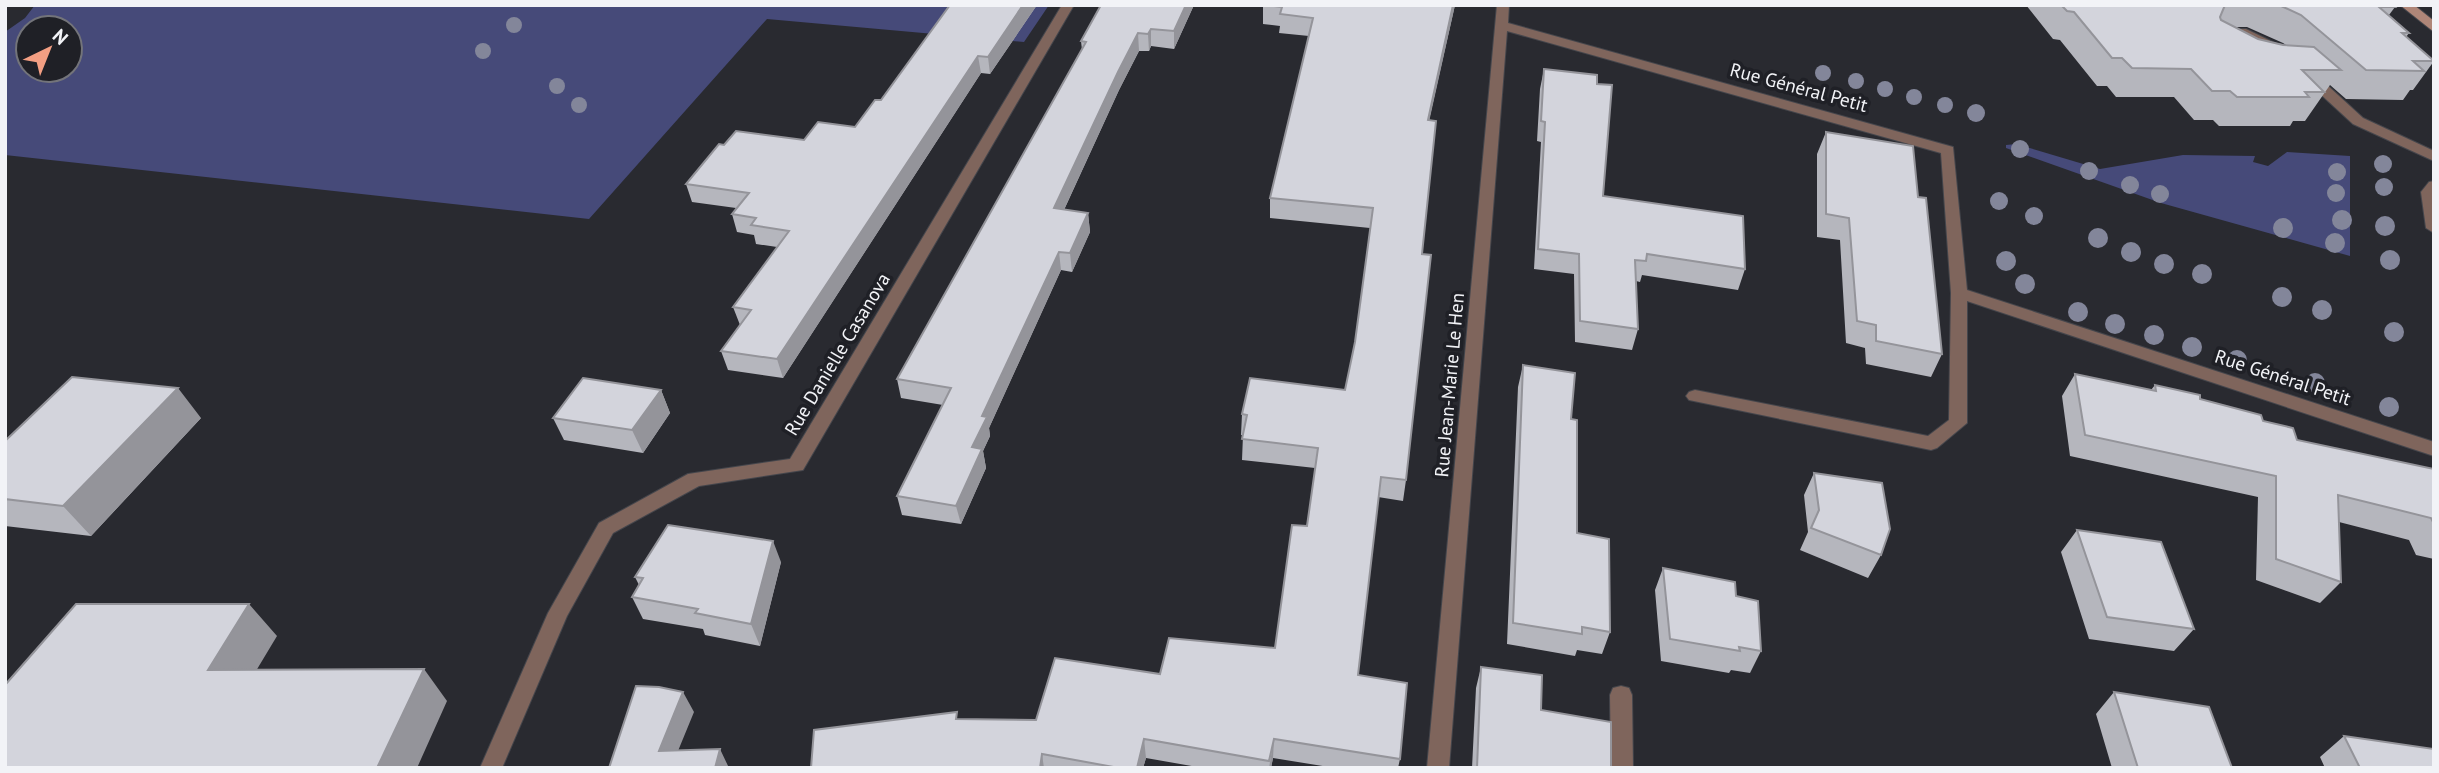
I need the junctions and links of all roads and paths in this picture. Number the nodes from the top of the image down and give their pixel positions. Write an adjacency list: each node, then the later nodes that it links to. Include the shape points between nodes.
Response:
1 (1068, 5): 14 (street, Rue Danielle Casanova, via 796,465 695,479 606,528 558,613)
2 (1503, 5): 4 (street, Rue Jean-Marie Le Hen)
3 (2406, 5): 5 (main road)
4 (1500, 26): 10 (street, Rue Général Petit, via 1948,150); 15 (street, Rue Jean-Marie Le Hen)
5 (2434, 28)
6 (2215, 40): 7 (street, via 2217,33 2246,33 2277,48 2358,121)
7 (2434, 157)
8 (2434, 185): 9 (street, via 2428,192)
9 (2434, 228)
10 (1959, 293): 11 (street, Rue Général Petit, via 1958,423 1931,443); 12 (street, Rue Général Petit)
11 (1695, 396)
12 (2434, 449)
13 (1622, 695): 16 (street)
14 (491, 768)
15 (1438, 768)
16 (1622, 768)

